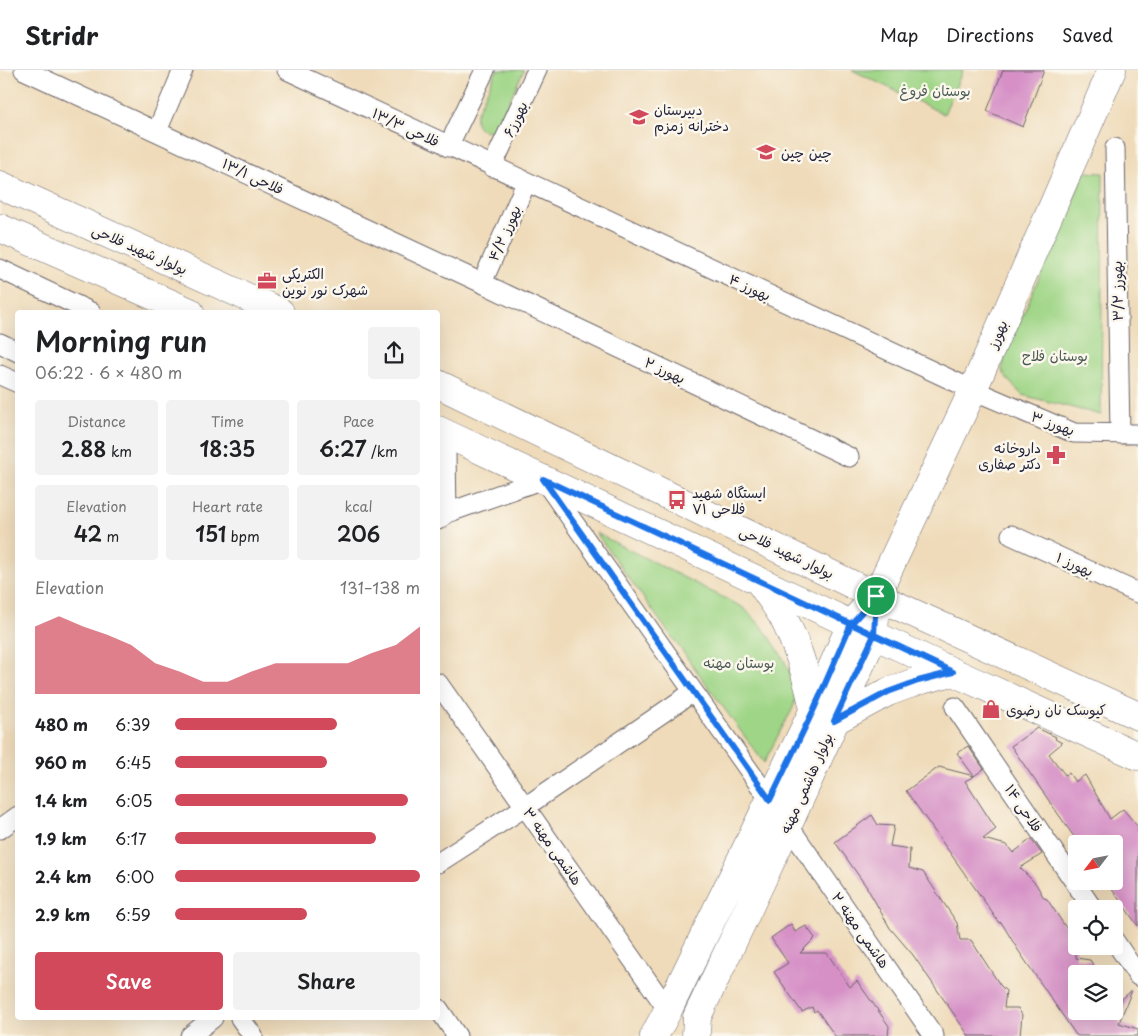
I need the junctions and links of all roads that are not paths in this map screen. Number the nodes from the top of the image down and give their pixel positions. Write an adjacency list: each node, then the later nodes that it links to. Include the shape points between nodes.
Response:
1 (24, 70): 7 (street, فلاحی ۱۳/۱)
2 (183, 70): 7 (street)
3 (485, 70): 8 (street)
4 (537, 70): 10 (street, بهورز۶)
5 (1112, 70): 24 (main road, بهورز)
6 (290, 71): 8 (street, فلاحی ۱۳/۳)
7 (156, 131): 15 (street, فلاحی ۱۳/۱)
8 (448, 147): 10 (street, فلاحی ۱۳/۳)
9 (1115, 148): 26 (street, بهورز ۳/۲)
10 (492, 167): 11 (street, فلاحی ۱۳/۳)
11 (526, 183): 15 (street, بهورز ۴/۲); 24 (street, بهورز ۴)
12 (0, 185): 18 (main road, بولوار شهید فلاحی)
13 (0, 228): 17 (main road)
14 (0, 269): 16 (street)
15 (482, 283): 28 (street, بهورز ۲)
16 (87, 310)
17 (185, 310)
18 (276, 310)
19 (0, 343): 20 (street)
20 (15, 350)
21 (0, 375): 22 (street)
22 (15, 382)
23 (440, 385): 34 (main road, بولوار شهید فلاحی)
24 (973, 390): 26 (street, بهورز ۳, via 1074,433); 34 (main road, بهورز)
25 (440, 432): 29 (main road)
26 (1129, 434)
27 (440, 437): 30 (street, via 446,454)
28 (849, 457)
29 (543, 479): 30 (street); 32 (main road); 38 (street)
30 (442, 516)
31 (1011, 535): 33 (street, بهورز ۱)
32 (759, 581): 35 (main road); 40 (main road, via 782,616)
33 (1138, 593)
34 (876, 596): 35 (main road, بولوار هاشمی مهنه); 41 (main road, بولوار شهید فلاحی)
35 (862, 629): 36 (main road); 40 (main road, بولوار هاشمی مهنه)
36 (953, 672): 40 (main road, via 918,681); 42 (main road)
37 (440, 685): 44 (street, هاشمی مهنه ۳)
38 (693, 692): 43 (street); 44 (street)
39 (955, 706): 49 (street, فلاحی ۱۴)
40 (824, 715): 43 (main road, بولوار هاشمی مهنه); 46 (main road, بولوار هاشمی مهنه)
41 (1138, 716)
42 (1138, 756)
43 (770, 800): 52 (main road, بولوار هاشمی مهنه)
44 (525, 807): 48 (street); 52 (street, هاشمی مهنه ۳)
45 (15, 818): 47 (street)
46 (788, 825): 60 (main road, بولوار هاشمی مهنه, via 696,1017); 61 (street, هاشمی مهنه ۲)
47 (0, 829)
48 (440, 862)
49 (1086, 900)
50 (1123, 954): 51 (street)
51 (1138, 976)
52 (668, 1010): 59 (main road, بولوار هاشمی مهنه)
53 (440, 1011): 58 (street)
54 (210, 1020): 56 (street)
55 (241, 1020): 57 (street)
56 (190, 1036)
57 (252, 1036)
58 (457, 1036)
59 (654, 1036)
60 (696, 1036)
61 (934, 1036)

